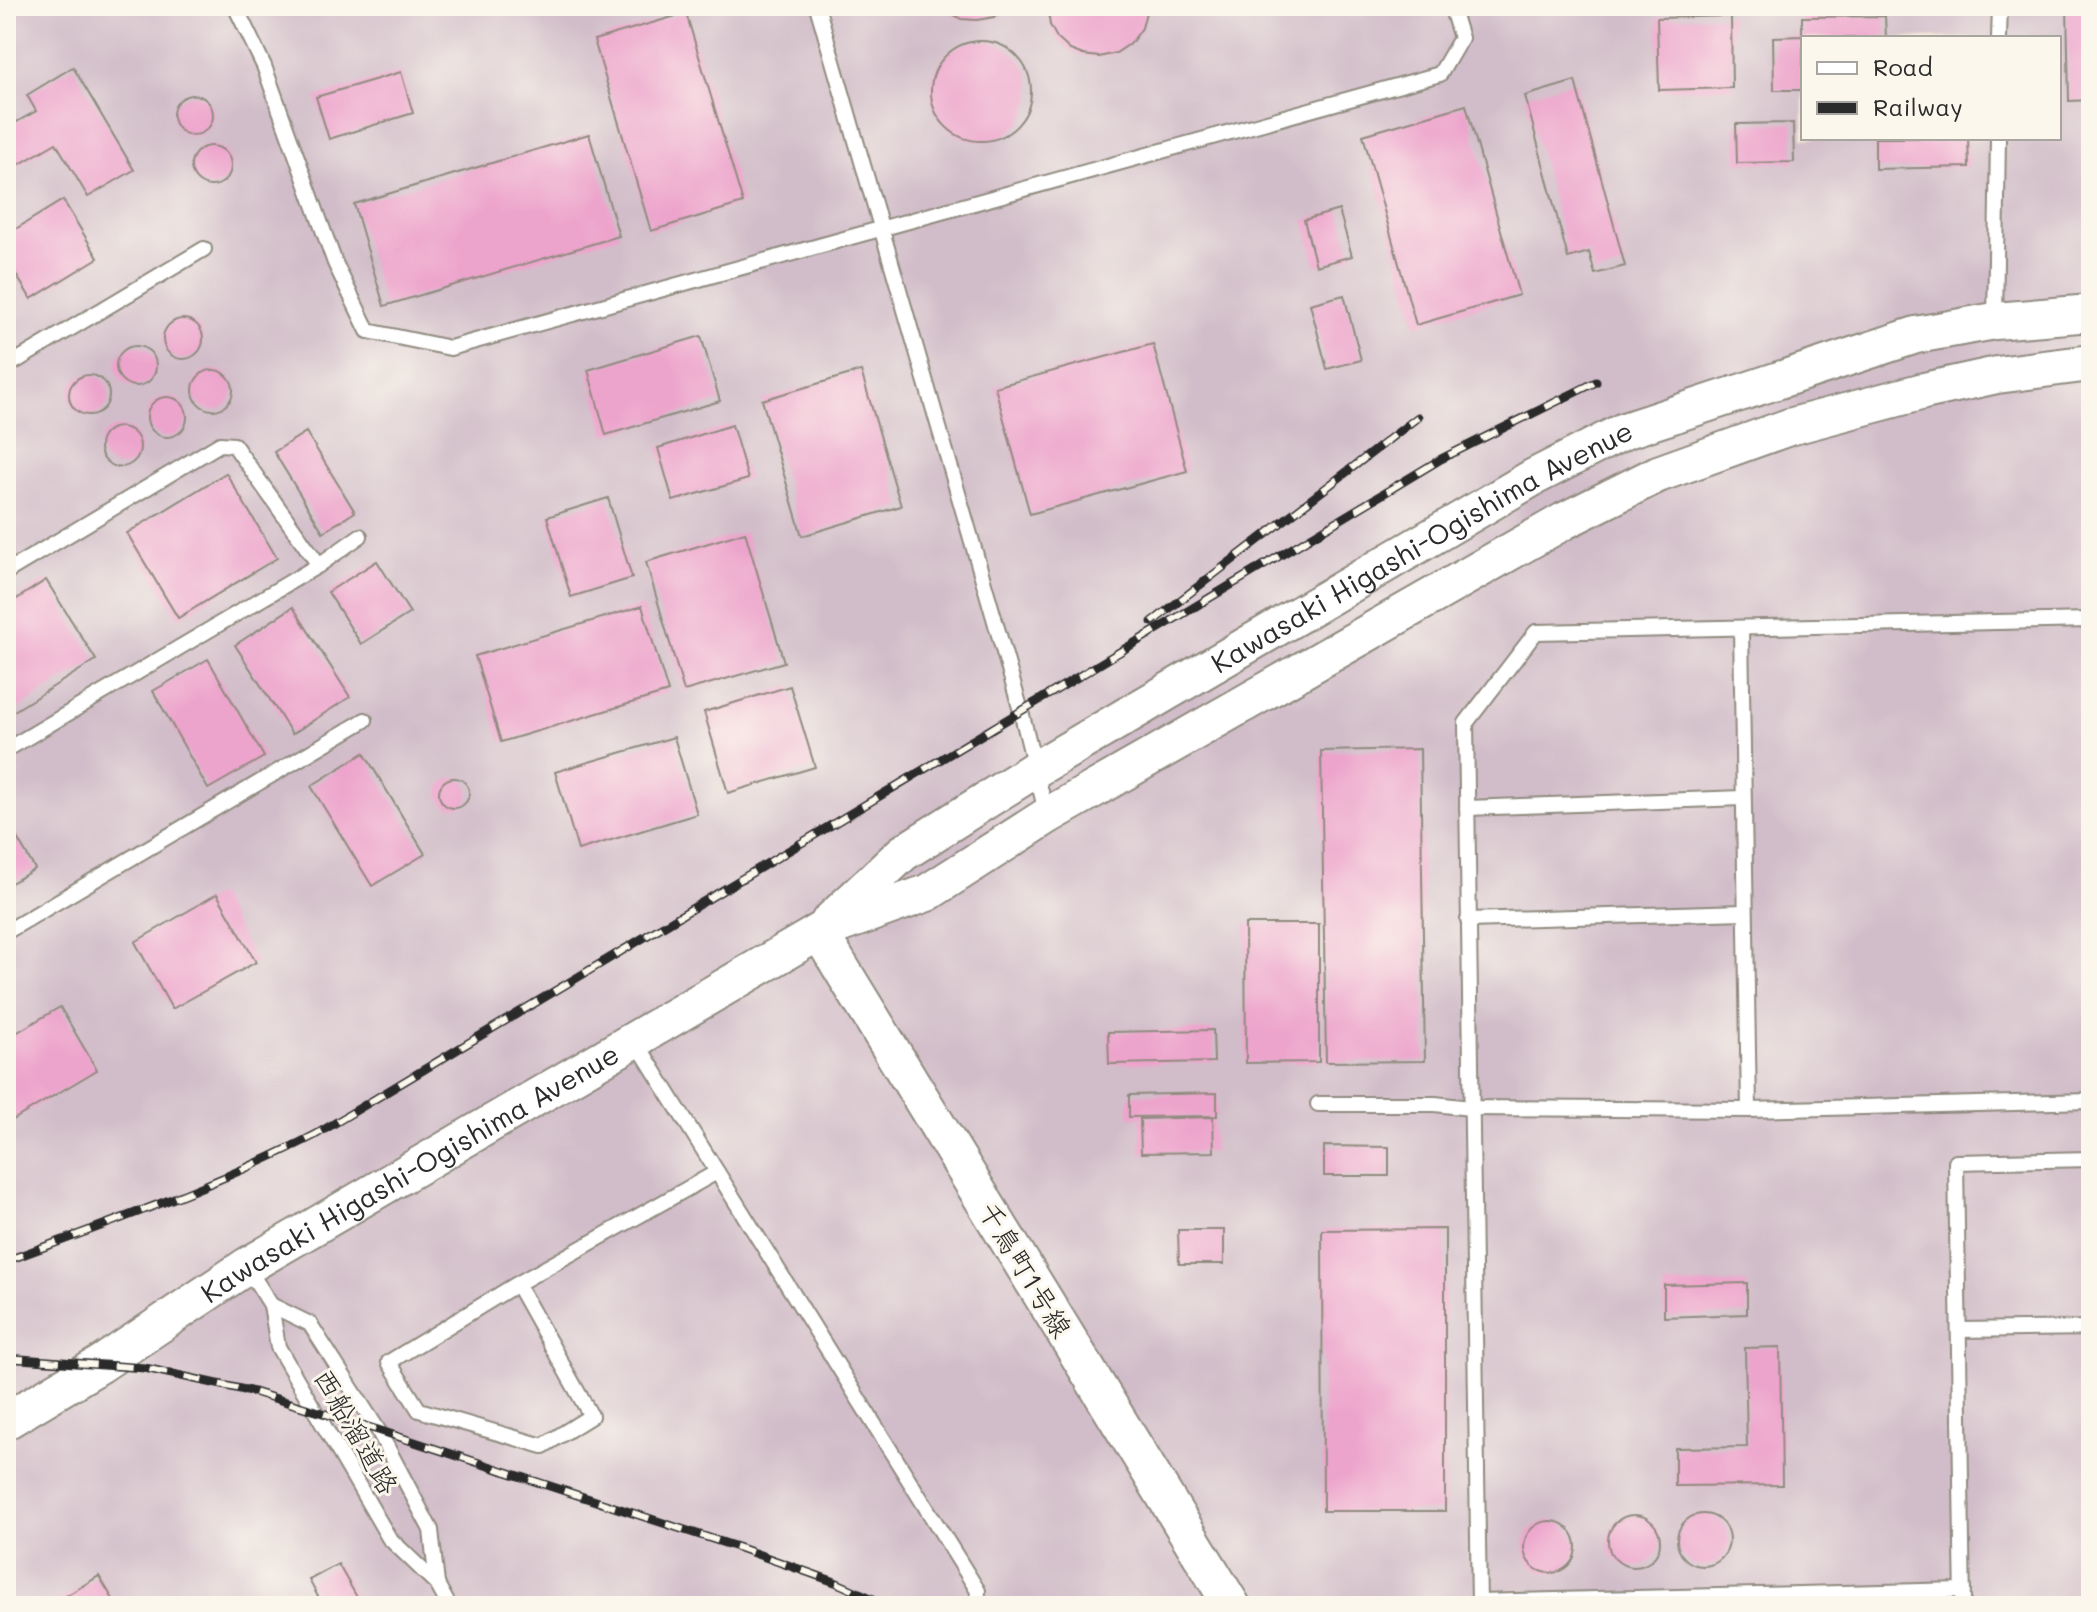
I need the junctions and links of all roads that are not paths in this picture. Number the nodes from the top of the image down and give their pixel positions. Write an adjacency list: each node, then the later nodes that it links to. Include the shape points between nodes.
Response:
1 (235, 6): 7 (lane, via 264,66 335,263 368,331 450,348)
2 (817, 6): 7 (lane)
3 (1451, 6): 7 (lane, via 1461,38 1440,74)
4 (2000, 6): 5 (lane)
5 (1999, 36)
6 (1998, 140): 10 (lane)
7 (881, 230): 20 (lane)
8 (204, 249): 12 (lane)
9 (2091, 313): 10 (street, Kawasaki Higashi-Ogishima Avenue)
10 (1995, 321): 20 (street, Kawasaki Higashi-Ogishima Avenue, via 1916,335 1624,431 1520,485)
11 (2091, 363): 23 (street, Kawasaki Higashi-Ogishima Avenue, via 1924,391 1789,427 1658,474 1564,521)
12 (6, 367)
13 (360, 536): 14 (lane)
14 (319, 565): 15 (lane, via 234,445 220,444); 19 (lane)
15 (6, 572)
16 (2091, 620): 17 (lane)
17 (1741, 628): 21 (lane); 22 (lane, via 1536,632 1466,723)
18 (365, 720): 26 (lane)
19 (6, 750)
20 (1034, 770): 23 (lane); 27 (street, Kawasaki Higashi-Ogishima Avenue, via 903,853)
21 (1743, 798): 22 (lane); 24 (lane)
22 (1467, 808): 25 (lane)
23 (1047, 816): 27 (street, Kawasaki Higashi-Ogishima Avenue, via 927,893)
24 (1745, 912): 25 (lane); 32 (lane)
25 (1468, 920): 31 (lane)
26 (6, 932)
27 (819, 932): 28 (street, Kawasaki Higashi-Ogishima Avenue); 46 (street, 千鳥町1号線)
28 (635, 1040): 34 (lane); 35 (street, Kawasaki Higashi-Ogishima Avenue)
29 (2091, 1101): 32 (lane)
30 (1318, 1104): 31 (lane)
31 (1470, 1108): 32 (lane); 43 (lane)
32 (1749, 1110)
33 (2091, 1159): 39 (lane, via 1956,1162)
34 (717, 1172): 36 (lane); 45 (lane, via 978,1591)
35 (247, 1266): 37 (lane, 西船溜道路); 40 (street, Kawasaki Higashi-Ogishima Avenue)
36 (517, 1284): 36 (lane, via 389,1362 419,1410 543,1446 591,1416)
37 (271, 1305): 41 (lane, 西船溜道路, via 278,1347 389,1538); 41 (lane, via 310,1324 378,1430 431,1530)
38 (2091, 1328): 39 (lane)
39 (1959, 1330): 42 (lane)
40 (6, 1421)
41 (437, 1584): 44 (lane, 西船溜道路)
42 (1963, 1590): 43 (lane); 47 (lane)
43 (1479, 1604)
44 (449, 1606)
45 (977, 1606)
46 (1232, 1606)
47 (1963, 1606)

